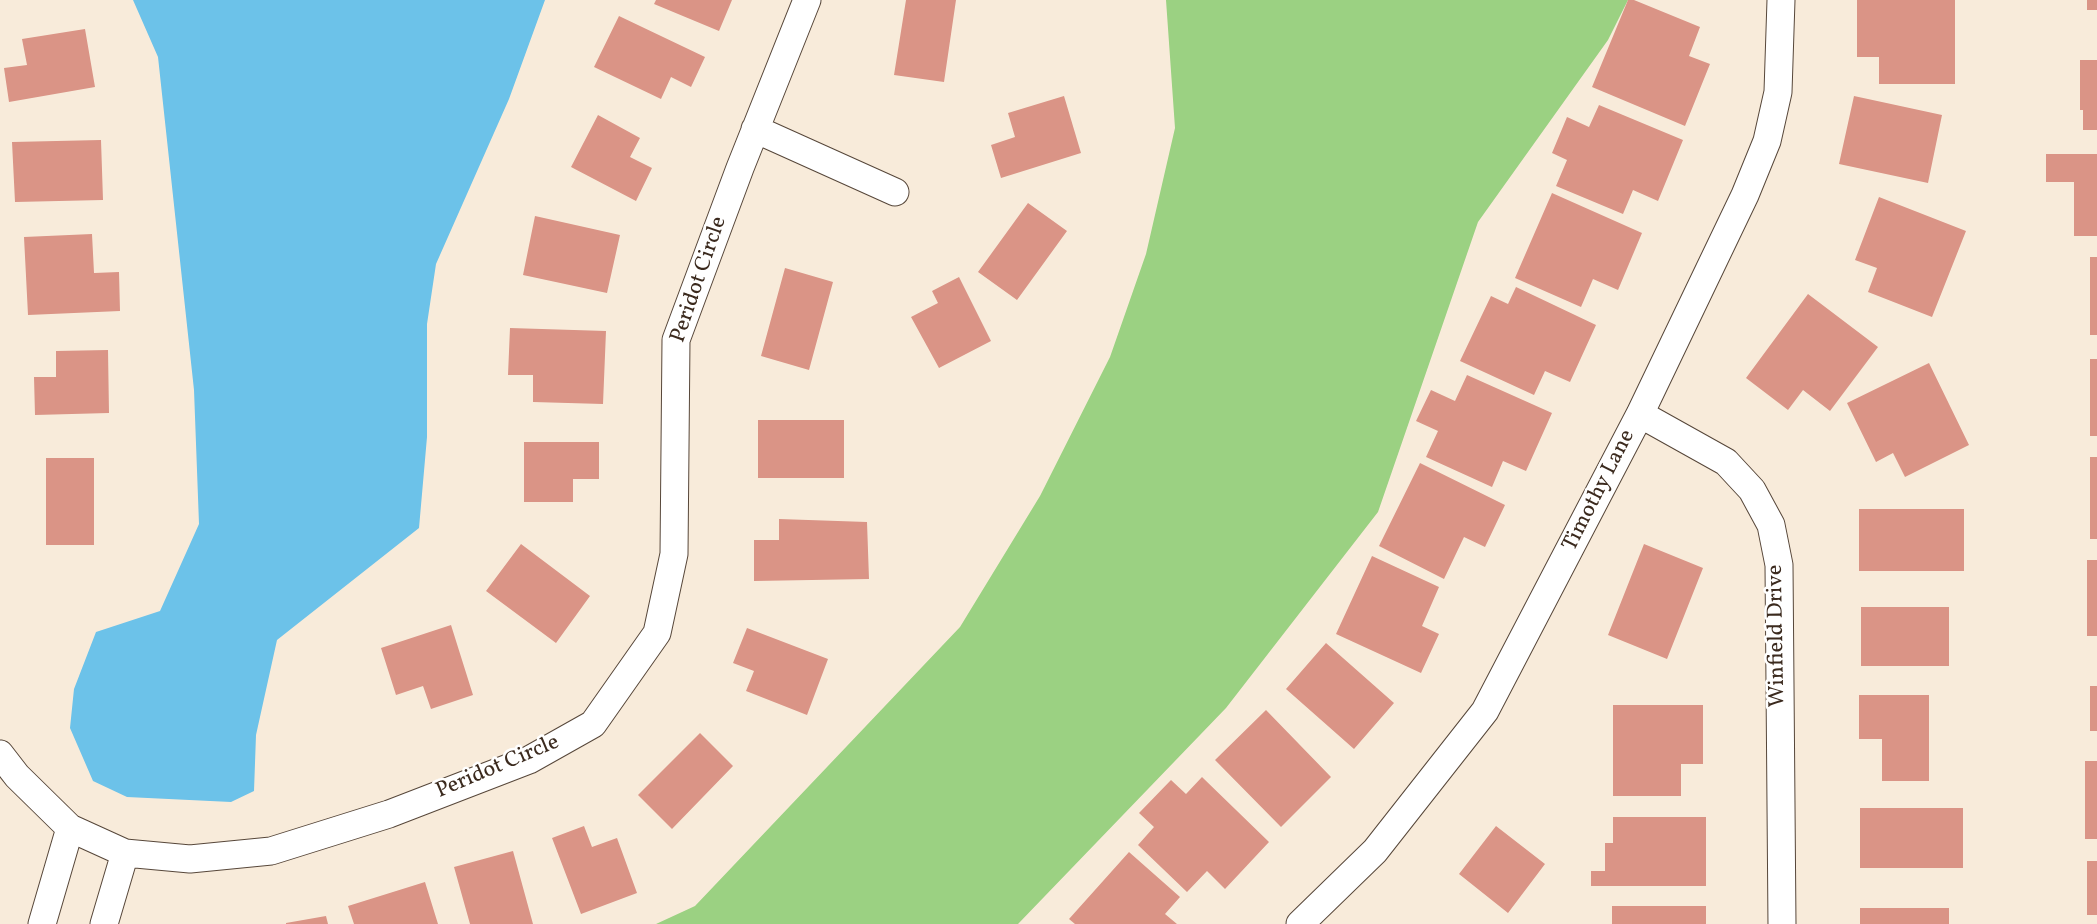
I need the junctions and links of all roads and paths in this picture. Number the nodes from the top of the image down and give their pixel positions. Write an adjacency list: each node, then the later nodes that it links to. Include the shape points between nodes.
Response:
1 (807, 0): 3 (street, Peridot Circle)
2 (1781, 0): 5 (street, Timothy Lane, via 1778,92 1767,141 1711,269)
3 (755, 129): 4 (street); 8 (street, Peridot Circle, via 676,340 674,554 657,633 593,724 529,760 389,814 271,851 190,860)
4 (895, 192)
5 (1640, 414): 11 (street, Timothy Lane, via 1485,711 1375,851); 12 (street, Winfield Drive, via 1726,462 1752,490 1771,525 1779,565)
6 (0, 754): 7 (street, Peridot Circle)
7 (70, 828): 8 (street, Peridot Circle); 9 (street)
8 (125, 853): 10 (street)
9 (42, 924)
10 (104, 924)
11 (1300, 924)
12 (1782, 924)

